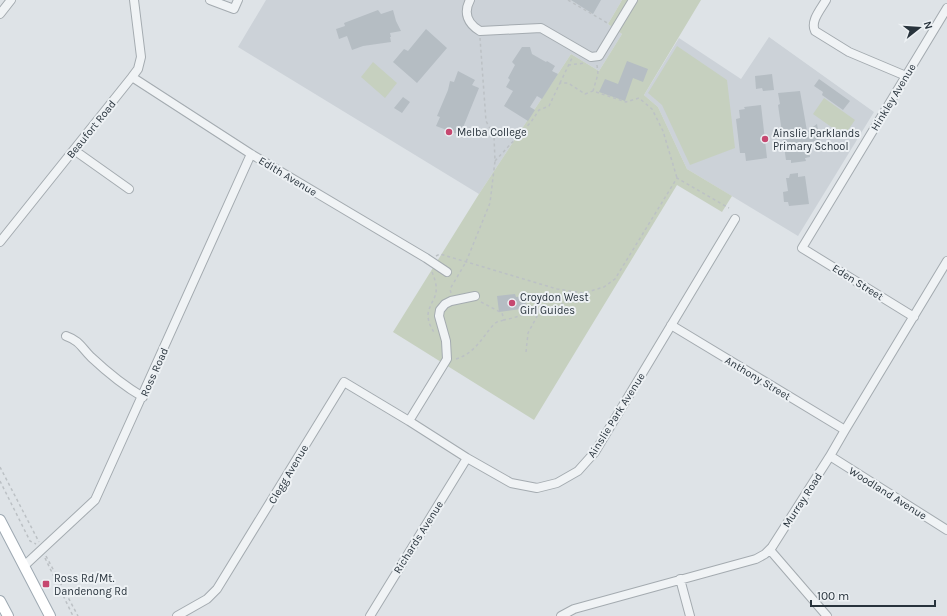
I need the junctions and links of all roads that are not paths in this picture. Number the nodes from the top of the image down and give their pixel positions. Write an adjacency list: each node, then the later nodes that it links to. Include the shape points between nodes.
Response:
1 (11, 0): 9 (street)
2 (134, 0): 11 (street, Beaufort Road, via 141,57 138,69)
3 (210, 0): 4 (street, via 234,9)
4 (238, 0)
5 (470, 0): 6 (street, via 466,7 467,17 473,27 480,31 540,28 591,57 599,56)
6 (633, 0)
7 (826, 0): 10 (street, via 813,23 815,31 849,52)
8 (947, 8): 10 (street, Hinkley Avenue)
9 (0, 14)
10 (906, 76): 17 (street, Hinkley Avenue)
11 (132, 77): 12 (street, Beaufort Road); 13 (street, Edith Avenue)
12 (74, 150): 14 (street); 16 (street, Beaufort Road)
13 (251, 154): 19 (street, Edith Avenue); 24 (street, Ross Road)
14 (129, 189)
15 (735, 219): 22 (street, Ainslie Park Avenue)
16 (0, 242)
17 (802, 248): 21 (street, Eden Street)
18 (947, 261): 21 (street, Murray Road)
19 (447, 272)
20 (475, 296): 25 (street, via 451,301 440,310 447,359)
21 (914, 316): 26 (street, Murray Road)
22 (671, 325): 26 (street, Anthony Street); 28 (street, Ainslie Park Avenue, via 595,452 578,471 557,483 537,488 511,483)
23 (66, 336): 24 (street, via 76,340 109,373)
24 (143, 397): 32 (street, Ross Road, via 95,500)
25 (409, 421): 28 (street, Ainslie Park Avenue); 37 (street, Clegg Avenue, via 344,382 217,589 207,599)
26 (844, 430): 27 (street, Murray Road)
27 (830, 456): 30 (street, Woodland Avenue); 31 (street, Murray Road)
28 (467, 458): 38 (street, Richards Avenue)
29 (0, 520): 32 (main road)
30 (947, 530)
31 (770, 550): 33 (street, Murray Road, via 756,559); 41 (street)
32 (24, 566): 36 (main road)
33 (680, 579): 39 (street, Murray Road, via 574,609); 40 (street)
34 (0, 601): 35 (main road)
35 (8, 616)
36 (50, 616)
37 (177, 616)
38 (370, 616)
39 (560, 616)
40 (690, 616)
41 (827, 616)

